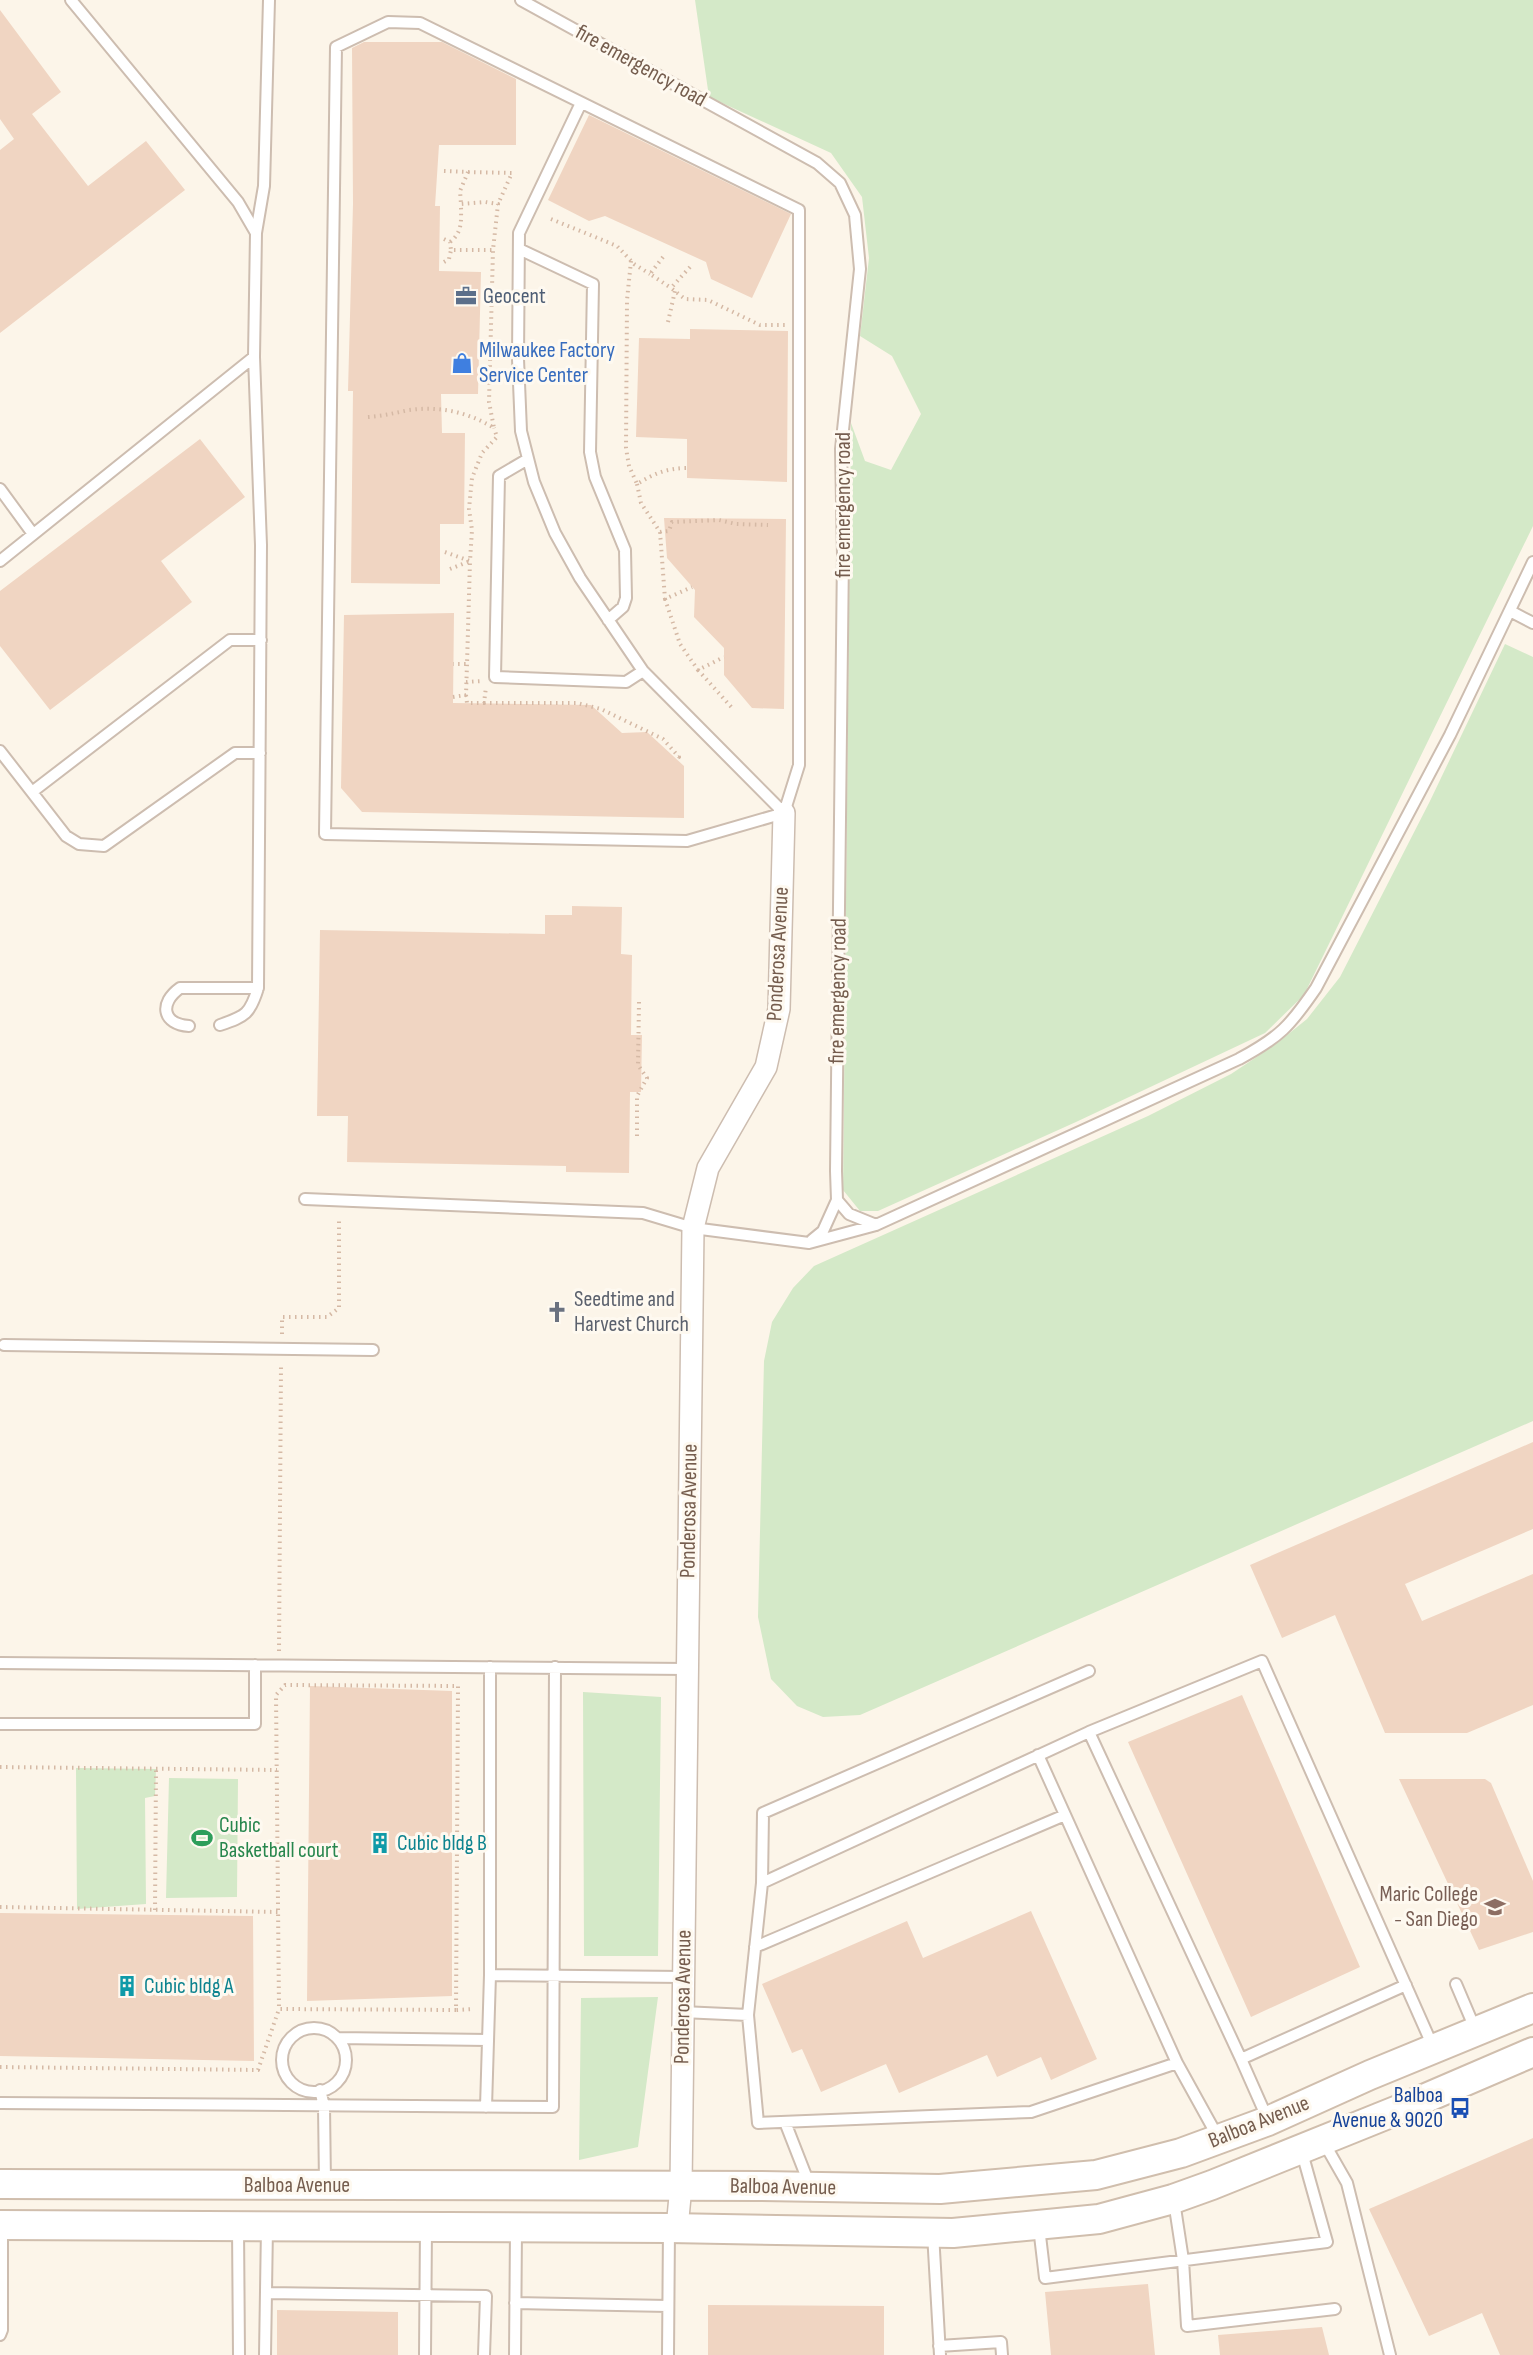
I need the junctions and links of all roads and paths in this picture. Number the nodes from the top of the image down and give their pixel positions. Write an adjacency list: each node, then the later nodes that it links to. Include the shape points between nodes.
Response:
1 (71, 0): 10 (lane, via 238,202)
2 (269, 0): 10 (lane, via 264,186)
3 (521, 0): 66 (lane, fire emergency road, via 817,163 840,183 855,215 860,269 842,449)
4 (581, 103): 13 (lane, via 519,233); 59 (lane, via 799,210 799,765); 59 (lane, via 420,23 388,22 336,47 326,834 687,841)
5 (444, 171): 6 (path)
6 (468, 172): 7 (path, via 460,191); 8 (path, via 512,173)
7 (461, 204): 8 (path); 12 (path, via 461,226 458,236)
8 (498, 204): 15 (path)
9 (551, 219): 17 (path, via 617,246)
10 (256, 233): 24 (lane)
11 (444, 239): 12 (path)
12 (450, 242): 14 (path)
13 (519, 249): 27 (lane, via 520,431); 42 (lane, via 593,284 590,452 625,550 626,568 623,607)
14 (451, 250): 15 (path); 18 (path)
15 (493, 250): 26 (path, via 489,402)
16 (663, 257): 20 (path)
17 (631, 261): 20 (path); 29 (path, via 626,448)
18 (444, 262)
19 (690, 267): 21 (path)
20 (650, 274): 21 (path)
21 (673, 290): 22 (path); 23 (path, via 685,299 708,300 760,325)
22 (668, 321)
23 (786, 325)
24 (254, 357): 33 (lane); 44 (lane)
25 (368, 417): 26 (path, via 412,410 448,410 478,418)
26 (494, 428): 36 (path, via 497,437 482,453 472,478)
27 (528, 459): 42 (lane, via 555,533); 49 (lane, via 499,476 495,677 626,682)
28 (687, 468): 29 (path, via 654,474)
29 (637, 484): 32 (path, via 641,503)
30 (0, 489): 33 (lane)
31 (768, 525): 32 (path, via 719,520 672,522 669,531)
32 (660, 532): 40 (path)
33 (33, 534): 35 (lane)
34 (445, 552): 36 (path)
35 (0, 561)
36 (470, 561): 38 (path); 47 (path)
37 (1533, 562): 41 (lane)
38 (450, 569)
39 (692, 587): 40 (path)
40 (665, 599): 48 (path, via 680,644)
41 (1510, 611): 43 (lane); 68 (lane, via 1450,735 1316,988 1290,1025 1268,1044 1239,1059)
42 (608, 620): 49 (lane)
43 (1533, 623)
44 (261, 640): 56 (lane); 58 (lane, via 230,640)
45 (724, 657): 48 (path)
46 (453, 664): 47 (path)
47 (467, 664): 50 (path)
48 (698, 670): 54 (path)
49 (643, 671): 59 (lane)
50 (466, 682): 51 (path); 53 (path, via 486,681)
51 (466, 695): 52 (path); 53 (path, via 467,704)
52 (453, 697)
53 (484, 703): 57 (path, via 577,703 601,709 663,739 679,757)
54 (734, 710)
55 (0, 751): 58 (lane)
56 (260, 753): 58 (lane, via 235,753 104,846 79,844 66,836); 60 (lane)
57 (675, 758)
58 (32, 792)
59 (784, 813): 69 (street, Ponderosa Avenue, via 774,1032 766,1067 708,1167)
60 (258, 988): 62 (lane, via 252,1008 240,1018); 63 (lane, via 180,988 172,994 167,1014 171,1022)
61 (639, 1002): 64 (path, via 638,1065 647,1078 637,1096)
62 (220, 1025)
63 (189, 1026)
64 (636, 1136)
65 (305, 1199): 69 (lane, via 643,1213)
66 (837, 1200): 68 (lane, via 849,1214); 70 (lane, fire emergency road, via 823,1231)
67 (339, 1217): 71 (path, via 339,1308 327,1317 282,1317)
68 (876, 1225): 70 (lane)
69 (693, 1228): 70 (lane); 80 (street, Ponderosa Avenue)
70 (809, 1243)
71 (282, 1334)
72 (4, 1345): 73 (lane)
73 (373, 1350)
74 (280, 1365): 75 (path)
75 (279, 1651)
76 (0, 1663): 77 (lane)
77 (255, 1665): 78 (lane); 82 (lane, via 255,1724)
78 (490, 1667): 79 (lane); 94 (lane)
79 (555, 1667): 80 (lane); 95 (lane)
80 (687, 1669): 96 (street, Ponderosa Avenue)
81 (1089, 1671): 89 (lane, via 763,1813)
82 (0, 1724)
83 (1089, 1732): 84 (lane); 98 (lane, via 1262,1661); 110 (lane)
84 (1038, 1755): 88 (lane); 89 (lane)
85 (0, 1767): 86 (path)
86 (156, 1768): 87 (path); 91 (path)
87 (277, 1770): 92 (path); 102 (path, via 276,1695 285,1685 458,1686)
88 (1065, 1815): 93 (lane); 111 (lane)
89 (762, 1883): 93 (lane)
90 (0, 1907): 91 (path)
91 (155, 1910): 92 (path)
92 (278, 1912): 100 (path)
93 (755, 1947): 104 (lane)
94 (490, 1975): 95 (lane); 107 (lane)
95 (554, 1976): 96 (lane); 116 (lane, via 553,2107)
96 (683, 1977): 103 (street, Ponderosa Avenue)
97 (1456, 1984): 105 (lane)
98 (1406, 1985): 108 (lane); 110 (lane)
99 (1533, 2008): 105 (main road, Balboa Avenue)
100 (279, 2009): 102 (path); 112 (path, via 258,2070)
101 (475, 2009): 102 (path)
102 (456, 2010)
103 (682, 2012): 104 (lane); 123 (street, Ponderosa Avenue)
104 (748, 2015): 118 (lane, via 758,2123)
105 (1477, 2031): 108 (main road, Balboa Avenue)
106 (337, 2038): 107 (lane); 113 (lane, via 346,2064 335,2084); 113 (lane, via 324,2029 304,2029 283,2050 288,2079 304,2090)
107 (488, 2040): 116 (lane)
108 (1434, 2049): 117 (main road, Balboa Avenue)
109 (1533, 2052): 120 (main road, Balboa Avenue)
110 (1241, 2059): 117 (lane)
111 (1177, 2063): 118 (lane, via 1031,2112); 119 (lane)
112 (0, 2067)
113 (320, 2090): 115 (lane)
114 (0, 2103): 115 (lane)
115 (324, 2106): 116 (lane); 122 (lane)
116 (486, 2107)
117 (1268, 2121): 119 (main road, Balboa Avenue)
118 (785, 2122): 124 (lane)
119 (1219, 2139): 124 (main road, Balboa Avenue, via 1096,2175 940,2189)
120 (1312, 2145): 125 (main road, Balboa Avenue); 134 (lane, via 1327,2242); 149 (lane, via 1347,2183)
121 (0, 2184): 122 (main road, Balboa Avenue)
122 (325, 2185): 123 (main road, Balboa Avenue)
123 (681, 2186): 124 (main road, Balboa Avenue); 132 (street, Ponderosa Avenue)
124 (810, 2187)
125 (1173, 2199): 127 (main road, Balboa Avenue, via 1099,2219); 134 (lane)
126 (1, 2225): 129 (main road, Balboa Avenue); 140 (lane)
127 (1038, 2225): 133 (main road, Balboa Avenue); 134 (lane, via 1046,2278)
128 (267, 2226): 129 (main road, Balboa Avenue); 130 (main road, Balboa Avenue); 135 (lane)
129 (238, 2227): 142 (lane)
130 (426, 2227): 131 (main road, Balboa Avenue); 136 (lane)
131 (516, 2228): 132 (main road, Balboa Avenue); 137 (lane)
132 (673, 2228): 133 (main road, Balboa Avenue); 138 (lane)
133 (933, 2233): 141 (lane)
134 (1183, 2260): 139 (lane, via 1187,2326)
135 (266, 2293): 136 (lane); 143 (lane)
136 (426, 2295): 144 (lane); 145 (lane, via 486,2296)
137 (515, 2303): 138 (lane); 146 (lane)
138 (668, 2306): 147 (lane)
139 (1335, 2309)
140 (1, 2333)
141 (939, 2350): 148 (lane, via 1001,2342)
142 (238, 2355)
143 (265, 2355)
144 (425, 2355)
145 (484, 2355)
146 (515, 2355)
147 (668, 2355)
148 (1002, 2355)
149 (1390, 2355)

